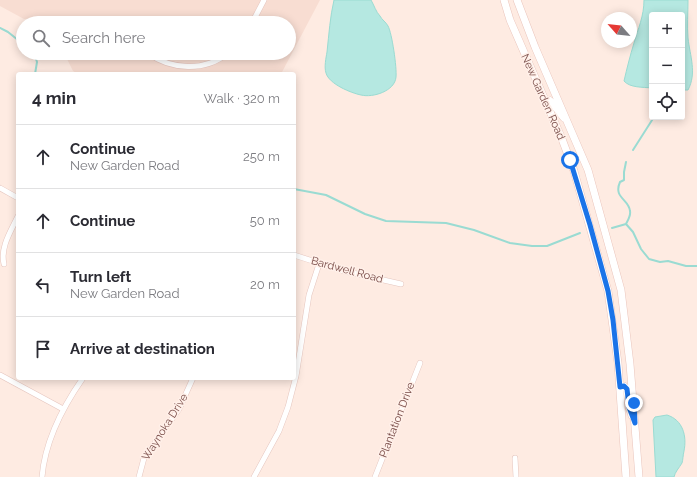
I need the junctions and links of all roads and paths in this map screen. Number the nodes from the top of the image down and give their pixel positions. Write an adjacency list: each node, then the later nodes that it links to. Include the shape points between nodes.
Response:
1 (264, 0): 4 (street)
2 (504, 0): 7 (main road, New Garden Road)
3 (517, 0): 8 (main road, New Garden Road)
4 (256, 16)
5 (161, 60): 6 (street, via 169,64 187,66 203,65)
6 (216, 60)
7 (530, 68): 8 (main road, via 545,91); 9 (main road, New Garden Road)
8 (553, 89): 10 (main road, New Garden Road)
9 (545, 102): 10 (main road, via 552,101 558,113); 11 (main road, New Garden Road)
10 (567, 121): 12 (main road, New Garden Road)
11 (562, 139): 12 (main road, via 567,143 575,161); 26 (main road, New Garden Road, via 576,178 608,291)
12 (582, 157): 28 (main road, New Garden Road, via 590,176 621,290)
13 (0, 188): 14 (street)
14 (16, 197)
15 (16, 220): 17 (street, via 3,247)
16 (296, 256): 18 (street, Bardwell Road)
17 (4, 264)
18 (319, 264): 19 (street, Bardwell Road); 22 (street, via 309,295)
19 (401, 284)
20 (420, 363): 33 (street, Plantation Drive)
21 (0, 375): 27 (street)
22 (296, 376)
23 (82, 380): 27 (street)
24 (192, 380): 31 (street, Waynoka Drive, via 179,409 144,458)
25 (295, 380): 32 (street, via 279,431)
26 (620, 387): 28 (main road, via 624,386 627,389 629,407); 35 (main road, New Garden Road)
27 (63, 409): 30 (street, via 46,454)
28 (635, 423): 36 (main road, New Garden Road)
29 (515, 458): 34 (street)
30 (42, 477)
31 (139, 477)
32 (254, 477)
33 (375, 477)
34 (516, 477)
35 (626, 477)
36 (639, 477)

